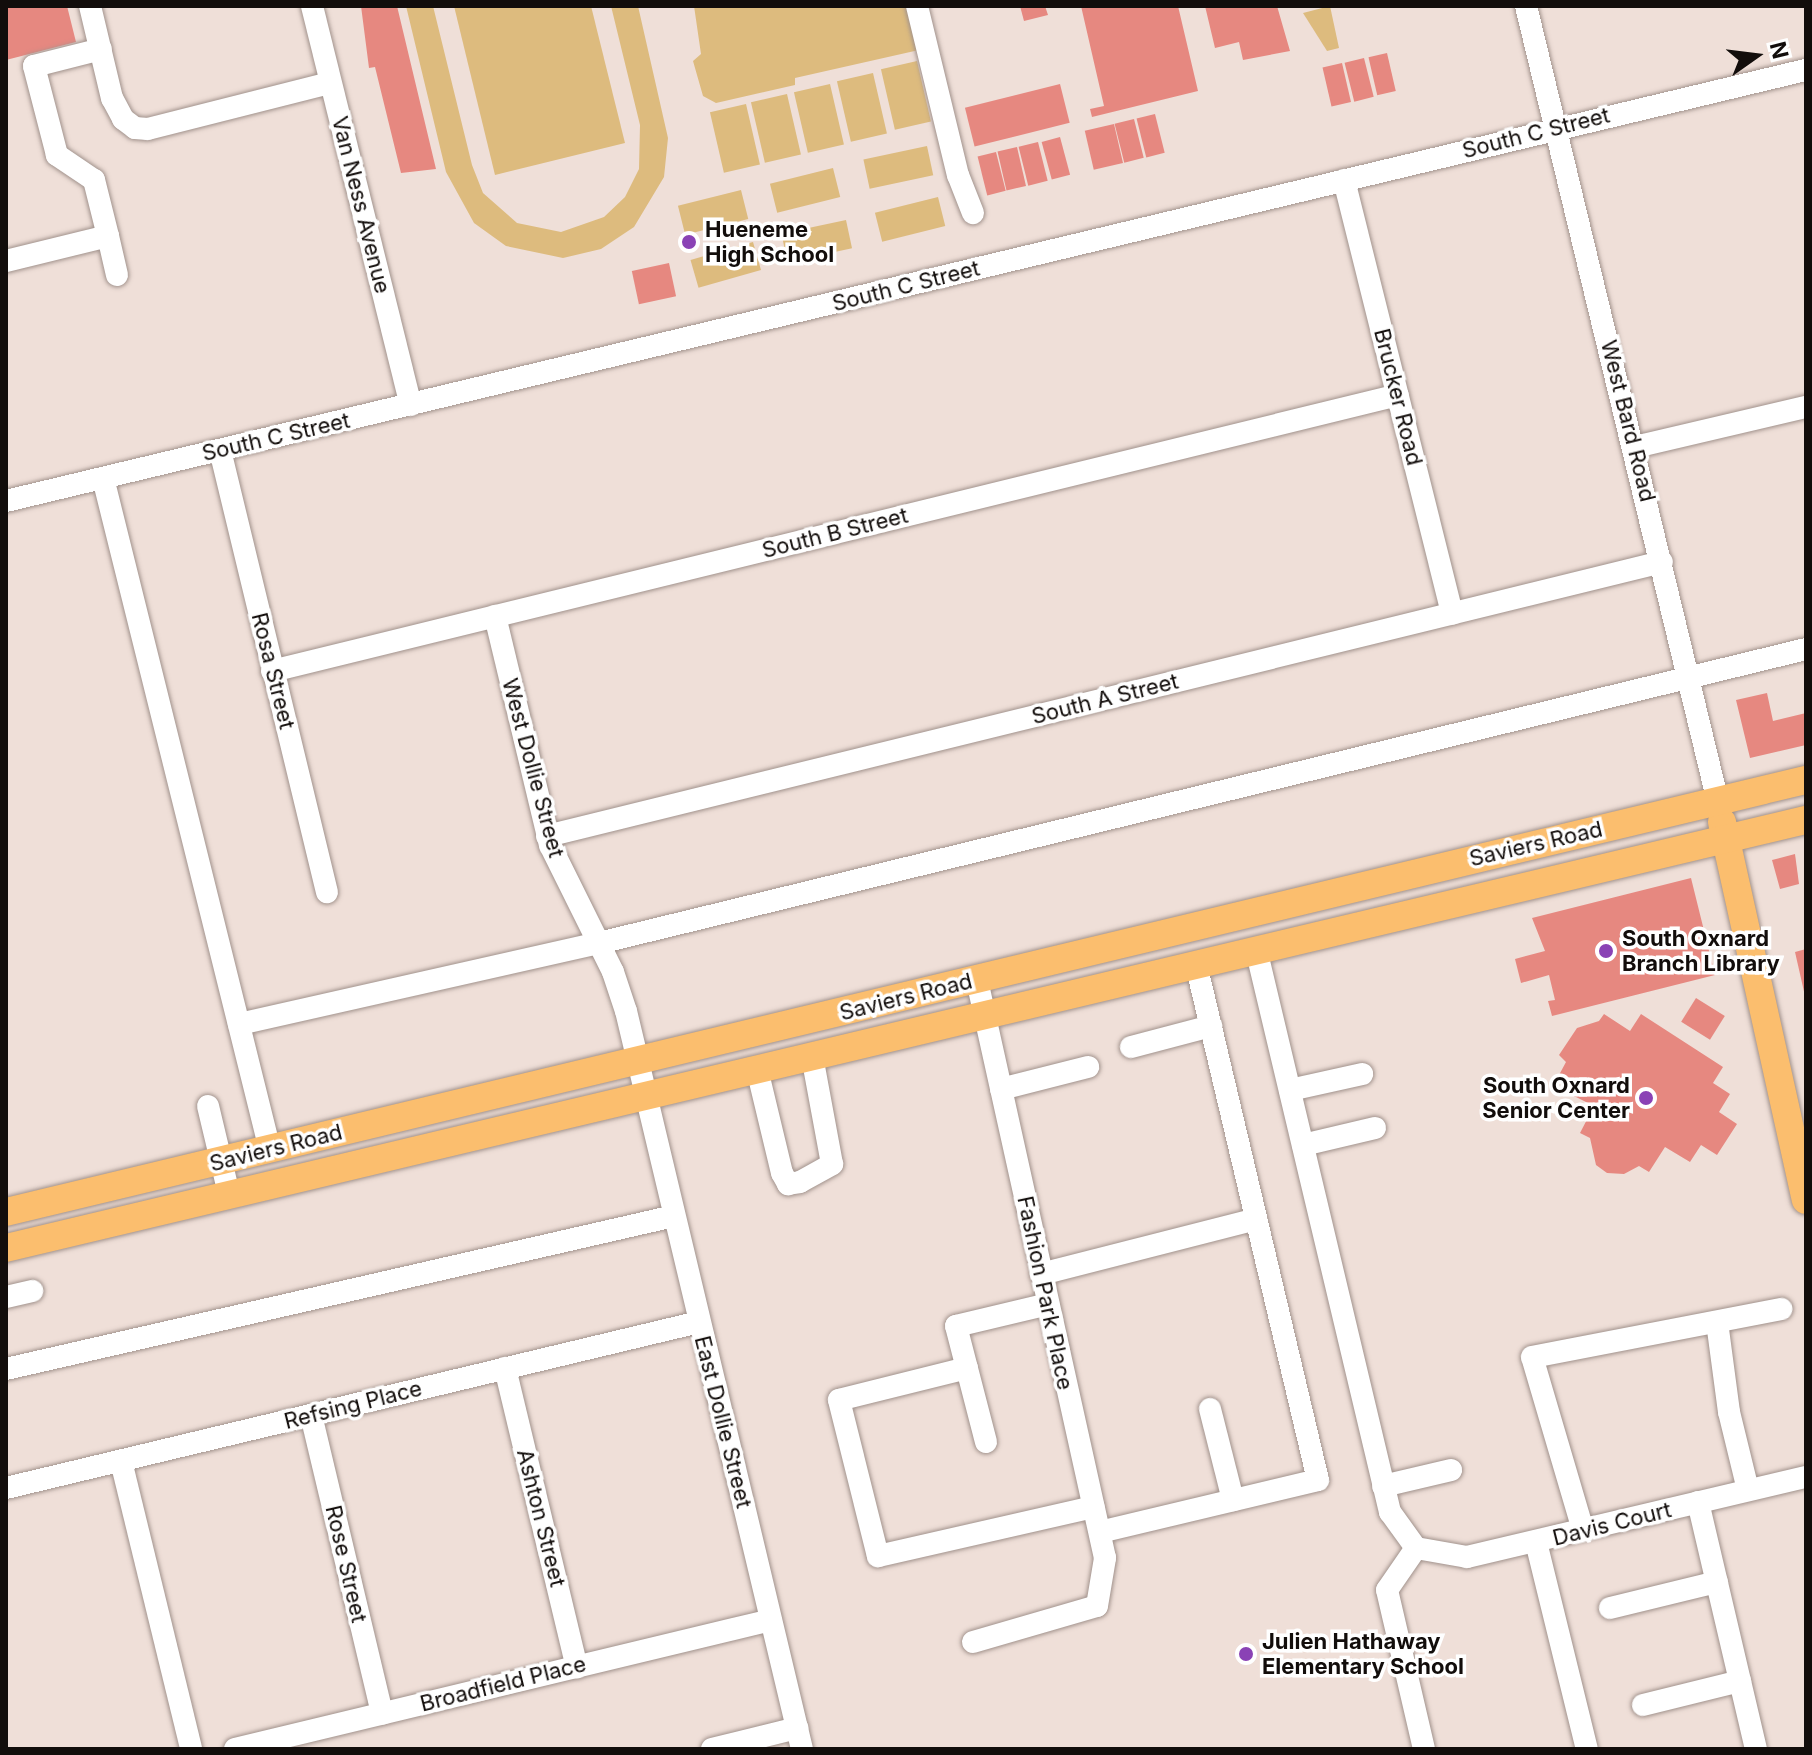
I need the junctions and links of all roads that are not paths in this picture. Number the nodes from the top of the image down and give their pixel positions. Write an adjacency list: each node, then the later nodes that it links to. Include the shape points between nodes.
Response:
1 (90, 6): 5 (street)
2 (312, 6): 7 (street, Van Ness Avenue)
3 (917, 6): 10 (street, via 958,175)
4 (1526, 6): 8 (street, West Bard Road)
5 (101, 49): 7 (street, via 112,98 127,123 148,129); 11 (street, via 34,66 57,155 94,180)
6 (1806, 70): 8 (street, South C Street)
7 (330, 83): 15 (street, Van Ness Avenue)
8 (1556, 127): 9 (street, South C Street); 17 (street, West Bard Road)
9 (1344, 180): 14 (street, Brucker Road); 15 (street, South C Street)
10 (973, 213)
11 (108, 236): 12 (street); 13 (street)
12 (6, 261)
13 (117, 275)
14 (1398, 395): 22 (street, Brucker Road); 23 (street, South B Street)
15 (411, 405): 18 (street, South C Street)
16 (1806, 407): 17 (street)
17 (1635, 447): 21 (street, West Bard Road)
18 (220, 450): 19 (street, South C Street); 25 (street, Rosa Street)
19 (103, 478): 20 (street, South C Street); 38 (street)
20 (6, 501)
21 (1662, 562): 22 (street, South A Street); 26 (street, West Bard Road)
22 (1452, 614): 30 (street, South A Street)
23 (495, 616): 25 (street, South B Street); 30 (street, West Dollie Street)
24 (1806, 649): 26 (street)
25 (272, 671): 32 (street, Rosa Street)
26 (1689, 677): 28 (street, West Bard Road); 33 (street)
27 (1806, 780): 28 (main road, Saviers Road)
28 (1718, 802): 31 (main road, West Bard Road); 36 (main road, Saviers Road)
29 (1806, 820): 31 (main road, Saviers Road)
30 (547, 836): 33 (street, West Dollie Street)
31 (1725, 838): 34 (main road, Saviers Road); 55 (main road, West Bard Road)
32 (327, 892)
33 (599, 943): 38 (street); 42 (street, West Dollie Street, via 626,1011)
34 (1257, 953): 35 (main road, Saviers Road); 47 (street)
35 (1197, 968): 37 (main road, Saviers Road); 39 (street)
36 (977, 980): 37 (street, Fashion Park Place); 42 (main road, Saviers Road)
37 (985, 1013): 41 (main road, Saviers Road); 46 (street, Fashion Park Place)
38 (239, 1024): 52 (street)
39 (1211, 1026): 40 (street); 58 (street)
40 (1131, 1047)
41 (812, 1056): 44 (main road, Saviers Road); 44 (street, via 832,1164 800,1182 788,1184 782,1173)
42 (638, 1061): 48 (street, West Dollie Street); 52 (main road, Saviers Road)
43 (1088, 1067): 46 (street)
44 (757, 1069): 48 (main road, Saviers Road)
45 (1362, 1074): 47 (street)
46 (1001, 1089): 60 (street, Fashion Park Place)
47 (1290, 1090): 51 (street)
48 (646, 1096): 54 (main road, Saviers Road); 57 (street, East Dollie Street)
49 (208, 1106): 53 (street)
50 (1375, 1128): 51 (street)
51 (1303, 1145): 76 (street)
52 (270, 1150): 53 (main road, Saviers Road)
53 (221, 1162): 54 (street); 56 (main road, Saviers Road)
54 (229, 1194): 59 (main road, Saviers Road)
55 (1806, 1200)
56 (6, 1212)
57 (674, 1216): 65 (street, East Dollie Street); 69 (street)
58 (1256, 1219): 60 (street); 79 (street, via 1318,1480)
59 (6, 1248)
60 (1041, 1274): 63 (street, Fashion Park Place)
61 (32, 1291): 62 (street)
62 (6, 1297)
63 (1048, 1304): 68 (street, via 956,1326); 81 (street, Fashion Park Place)
64 (1781, 1309): 66 (street)
65 (699, 1322): 67 (street, Refsing Place); 88 (street, East Dollie Street)
66 (1717, 1322): 78 (street, via 1729,1412); 82 (street, via 1532,1357)
67 (505, 1368): 71 (street, Refsing Place); 90 (street, Ashton Street)
68 (967, 1368): 72 (street); 81 (street, via 839,1400 878,1556)
69 (6, 1369)
70 (1210, 1409): 79 (street)
71 (311, 1415): 73 (street, Refsing Place); 93 (street, Rose Street)
72 (986, 1442)
73 (121, 1461): 77 (street, Refsing Place); 95 (street)
74 (1451, 1470): 76 (street)
75 (1806, 1477): 78 (street, Davis Court)
76 (1383, 1486): 85 (street, via 1390,1512)
77 (6, 1488)
78 (1748, 1490): 80 (street, Davis Court)
79 (1233, 1500): 83 (street)
80 (1698, 1502): 82 (street, Davis Court); 86 (street)
81 (1094, 1507): 83 (street, Fashion Park Place)
82 (1583, 1530): 84 (street, Davis Court)
83 (1100, 1532): 89 (street, Fashion Park Place, via 1105,1558 1097,1606)
84 (1536, 1542): 85 (street, Davis Court, via 1467,1557); 99 (street)
85 (1416, 1548): 98 (street, via 1387,1590)
86 (1717, 1582): 87 (street); 91 (street)
87 (1610, 1608)
88 (771, 1620): 90 (street, Broadfield Place); 94 (street, East Dollie Street)
89 (973, 1642)
90 (577, 1667): 93 (street, Broadfield Place)
91 (1740, 1681): 92 (street); 100 (street)
92 (1643, 1705)
93 (382, 1714): 96 (street, Broadfield Place)
94 (800, 1739): 97 (street)
95 (191, 1749)
96 (235, 1749)
97 (712, 1749)
98 (1424, 1749)
99 (1587, 1749)
100 (1756, 1749)

